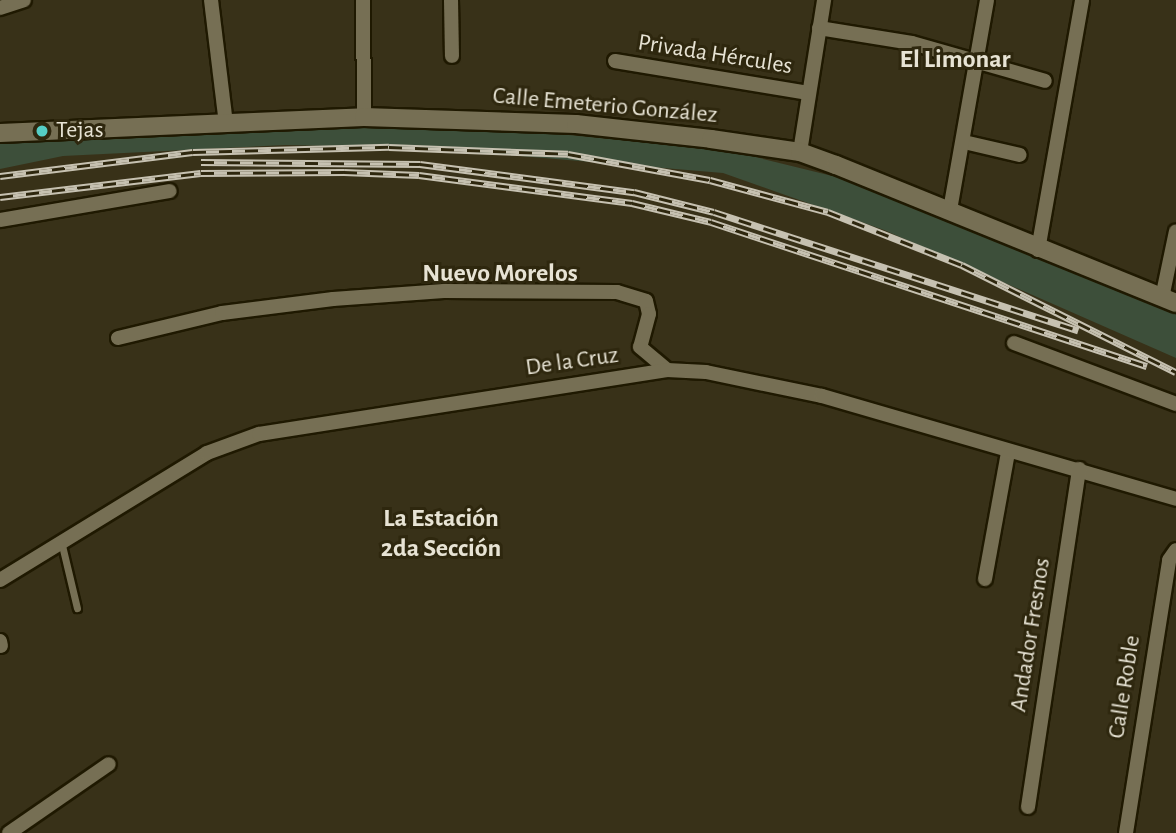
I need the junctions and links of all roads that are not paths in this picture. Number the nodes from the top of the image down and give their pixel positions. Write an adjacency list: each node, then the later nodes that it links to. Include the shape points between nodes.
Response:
1 (24, 0): 8 (street)
2 (211, 0): 17 (street)
3 (363, 0): 16 (street)
4 (451, 0): 10 (street)
5 (824, 0): 9 (street)
6 (987, 0): 12 (street)
7 (1082, 0): 26 (street)
8 (0, 8)
9 (819, 28): 12 (street); 14 (street)
10 (452, 56)
11 (615, 61): 14 (street, Privada Hércules)
12 (978, 61): 13 (street); 19 (street)
13 (1045, 80)
14 (808, 93): 20 (street)
15 (0, 115): 18 (street)
16 (365, 117): 17 (street, Calle Emeterio González); 20 (street, Calle Emeterio González, via 576,124)
17 (226, 124): 18 (street, Calle Emeterio González)
18 (3, 133)
19 (964, 142): 21 (street); 23 (street)
20 (800, 152): 23 (street, Calle Emeterio González)
21 (1020, 155)
22 (170, 191): 24 (street)
23 (950, 210): 26 (street, Calle Emeterio González)
24 (0, 220)
25 (1176, 232): 27 (street)
26 (1038, 250): 27 (street, Calle Emeterio González)
27 (1169, 301)
28 (118, 338): 30 (street, via 172,323 333,299 444,291 617,292 646,301 649,314 640,347)
29 (1014, 343): 31 (street)
30 (667, 370): 32 (street, De la Cruz, via 706,372 822,396); 35 (street, De la Cruz, via 259,434 207,453)
31 (1176, 404)
32 (1008, 452): 33 (street, De la Cruz); 37 (street)
33 (1079, 469): 34 (street, De la Cruz); 41 (street, Andador Fresnos)
34 (1176, 499)
35 (61, 541): 38 (street, De la Cruz); 39 (lane)
36 (1176, 550): 43 (street, Calle Roble, via 1167,573)
37 (985, 579)
38 (0, 580)
39 (77, 608)
40 (109, 764): 42 (street)
41 (1028, 807)
42 (9, 833)
43 (1126, 833)

